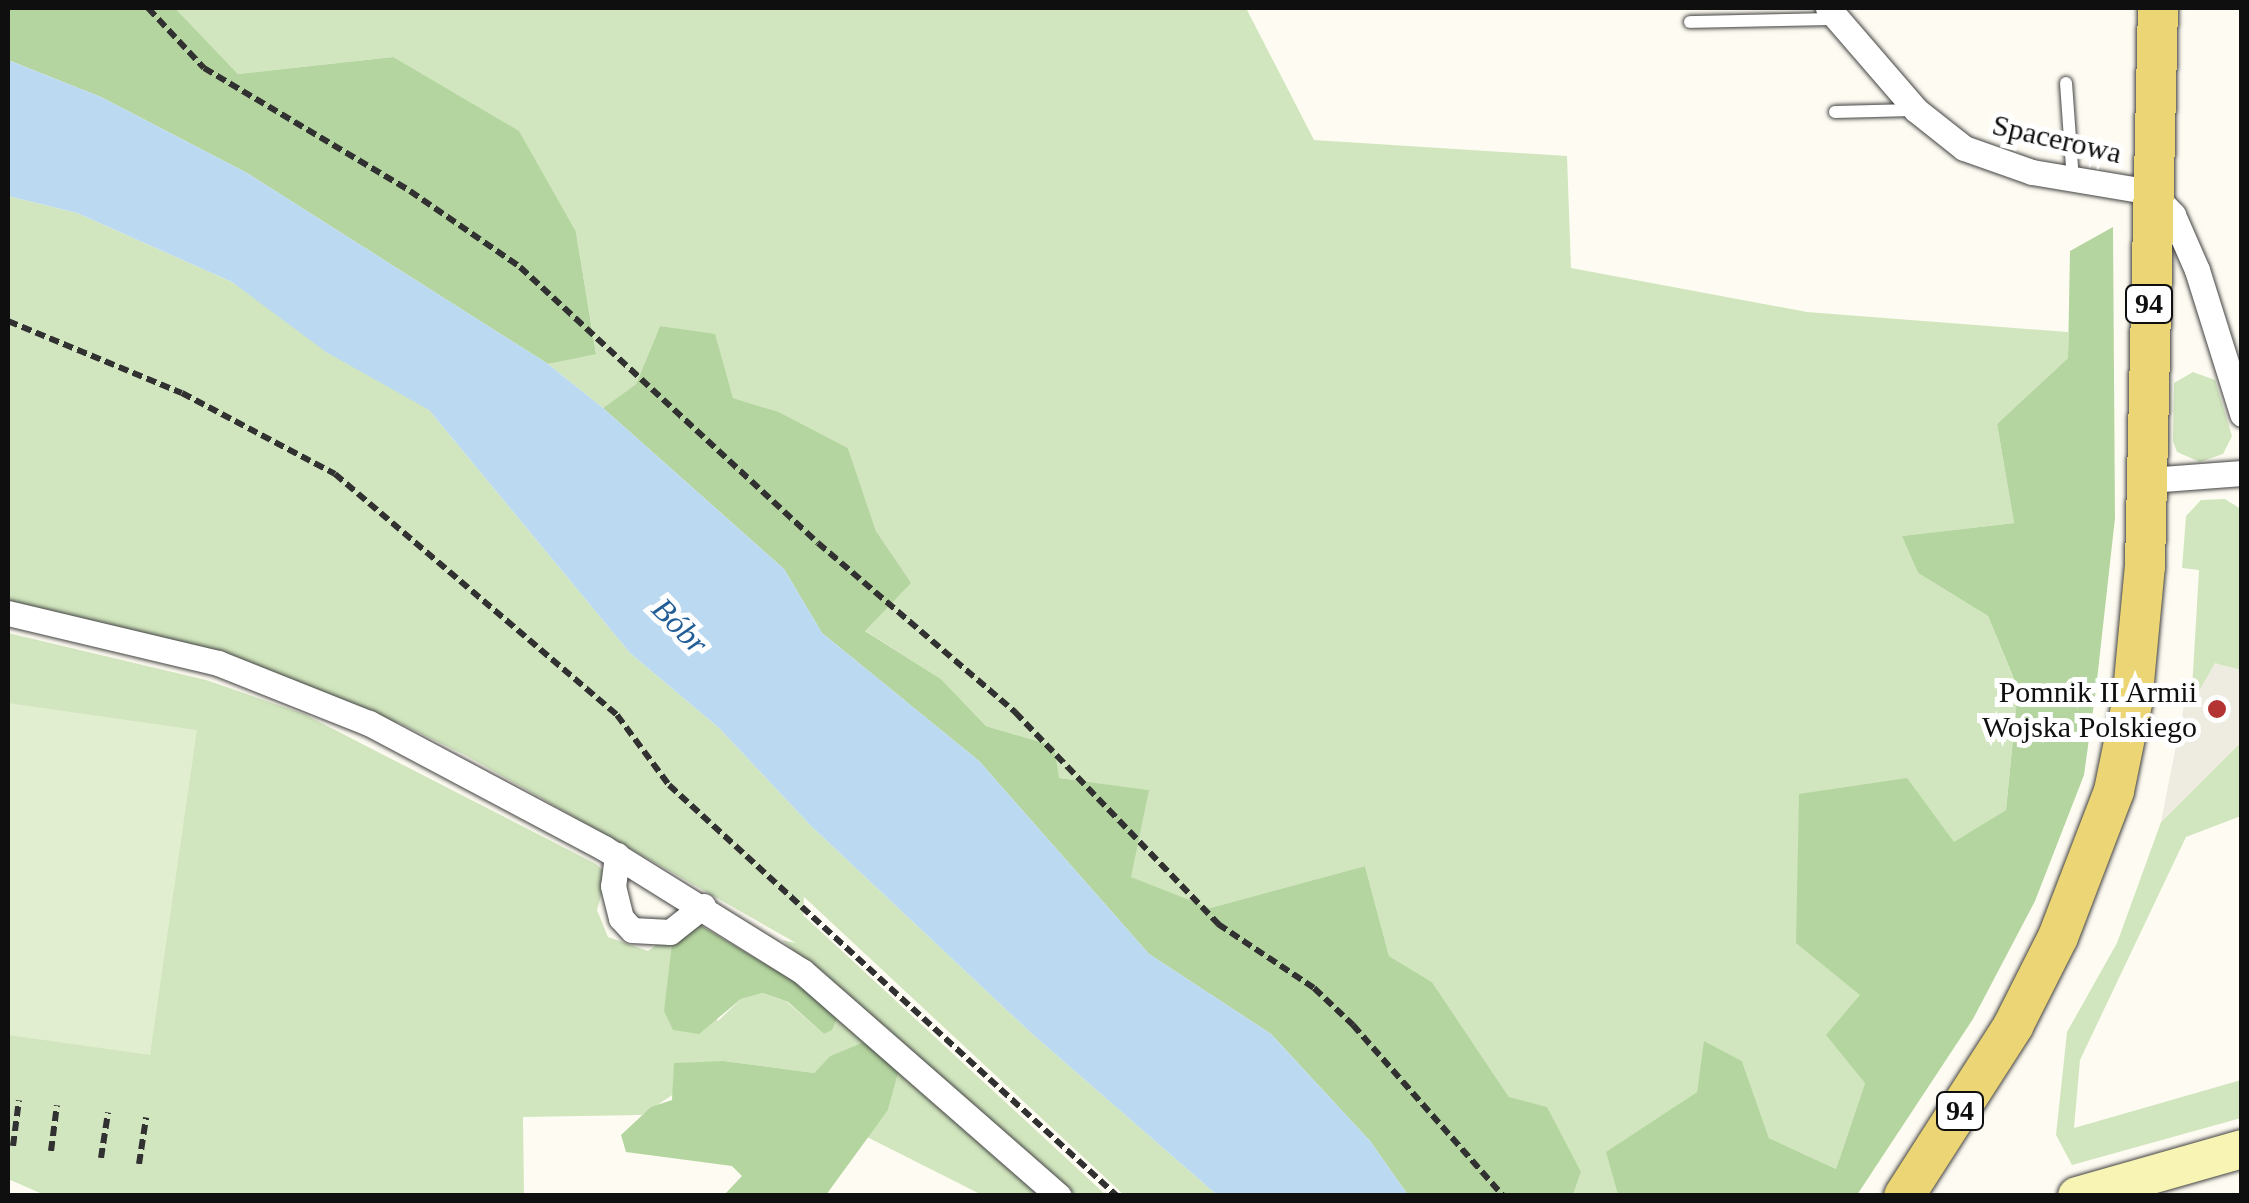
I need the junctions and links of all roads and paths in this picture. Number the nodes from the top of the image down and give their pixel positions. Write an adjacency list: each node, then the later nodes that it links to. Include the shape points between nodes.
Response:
1 (148, 8): 28 (path, via 204,68 410,191 520,267 818,542 1015,712 1218,924 1314,988 1354,1025)
2 (2158, 8): 9 (main road, 94)
3 (1833, 13): 4 (lane); 6 (street, Spacerowa)
4 (1690, 22)
5 (2066, 83): 8 (lane)
6 (1916, 110): 7 (lane); 8 (street, Spacerowa, via 1995,163)
7 (1835, 112)
8 (2073, 180): 9 (street, Spacerowa)
9 (2152, 192): 11 (street, via 2173,215 2196,270); 13 (main road, 94)
10 (8, 321): 27 (path, via 182,393 335,474 617,715 669,785)
11 (2242, 414)
12 (2242, 473): 13 (street)
13 (2149, 480): 29 (main road, 94, via 2142,625 2114,791 2058,937 2013,1026)
14 (8, 613): 15 (street, via 234,670 370,724)
15 (617, 856): 16 (street); 16 (street, via 613,886 621,918 632,930 670,932)
16 (703, 906): 26 (street, via 803,972)
17 (20, 1100): 21 (path)
18 (57, 1106): 23 (path)
19 (108, 1113): 24 (path)
20 (146, 1118): 25 (path)
21 (13, 1146)
22 (2242, 1149): 30 (main road)
23 (50, 1151)
24 (101, 1158)
25 (139, 1164)
26 (1059, 1196)
27 (1116, 1196)
28 (1503, 1196)
29 (1904, 1196)
30 (2077, 1196)

